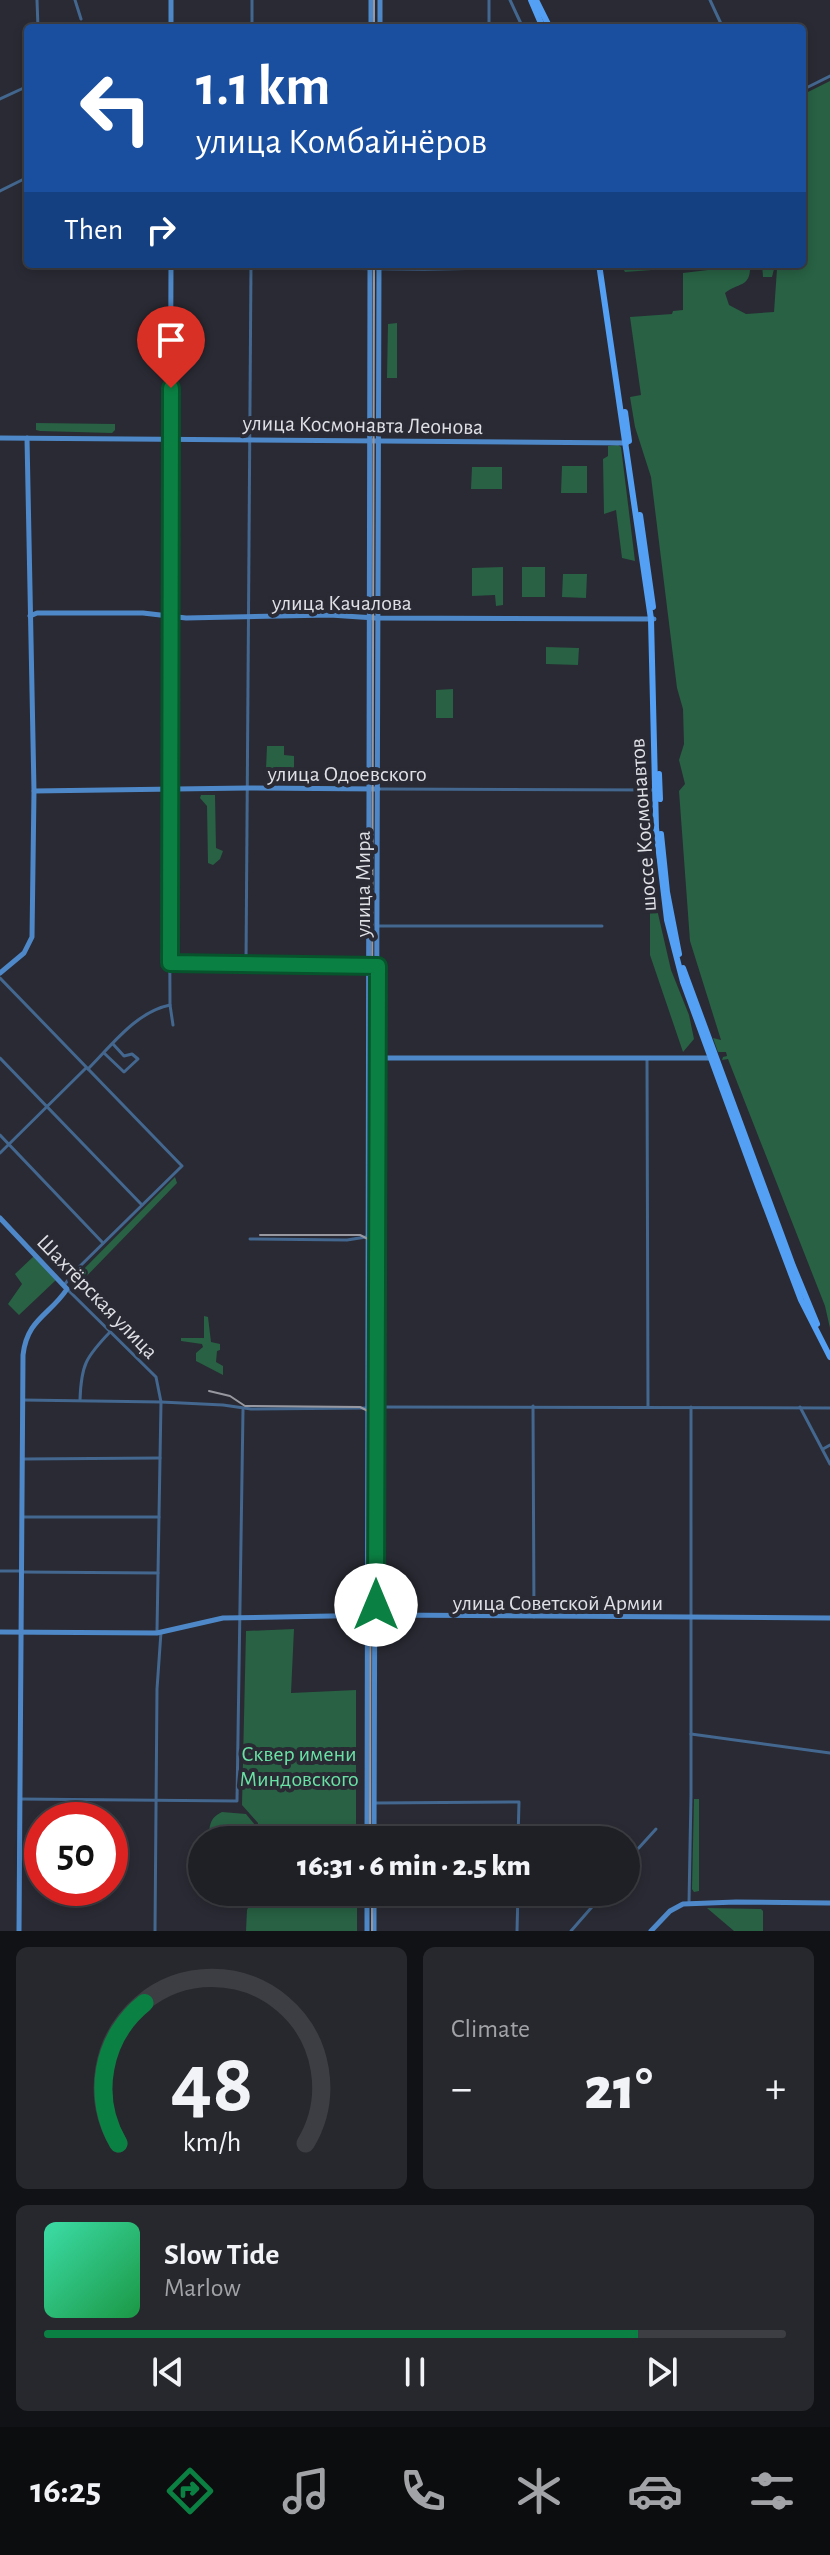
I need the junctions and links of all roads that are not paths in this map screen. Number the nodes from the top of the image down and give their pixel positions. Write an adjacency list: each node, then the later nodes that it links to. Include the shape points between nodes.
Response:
1 (37, 0): 12 (street)
2 (75, 0): 11 (street)
3 (171, 0): 13 (main road)
4 (252, 0): 14 (street)
5 (371, 0): 15 (main road)
6 (380, 0): 16 (main road)
7 (489, 0): 17 (street)
8 (510, 0): 18 (street)
9 (534, 0): 19 (main road); 20 (main road)
10 (710, 0): 21 (street)
11 (81, 19)
12 (38, 24)
13 (171, 24)
14 (252, 24)
15 (371, 24)
16 (380, 24)
17 (489, 24)
18 (521, 24)
19 (542, 24)
20 (548, 24)
21 (721, 24)
22 (830, 76): 24 (street)
23 (24, 88): 25 (street)
24 (806, 88)
25 (0, 99)
26 (24, 179): 27 (street)
27 (0, 191)
28 (171, 268): 35 (main road)
29 (251, 268): 36 (street)
30 (370, 268): 37 (main road, улица Мира)
31 (379, 268): 38 (main road, улица Мира)
32 (602, 268): 39 (main road, шоссе Космонавтов)
33 (0, 438): 34 (main road, улица Космонавта Леонова)
34 (27, 438): 35 (main road, улица Космонавта Леонова); 40 (main road)
35 (171, 439): 36 (main road, улица Космонавта Леонова); 41 (main road)
36 (249, 439): 37 (main road, улица Космонавта Леонова); 42 (street)
37 (370, 441): 38 (main road, улица Космонавта Леонова); 43 (main road, улица Мира)
38 (379, 441): 39 (main road, улица Космонавта Леонова); 44 (main road, улица Мира)
39 (627, 443): 45 (main road, шоссе Космонавтов)
40 (30, 616): 41 (main road, улица Качалова); 51 (main road)
41 (170, 616): 42 (main road, улица Качалова); 47 (main road)
42 (248, 617): 43 (main road, улица Качалова); 46 (street)
43 (370, 618): 44 (main road, улица Качалова); 48 (main road, улица Мира)
44 (379, 618): 45 (main road, улица Качалова); 49 (main road, улица Мира)
45 (652, 619): 50 (main road, шоссе Космонавтов)
46 (247, 788): 47 (main road, улица Одоевского); 48 (main road, улица Одоевского); 55 (street)
47 (169, 789): 51 (main road, улица Одоевского); 54 (street)
48 (369, 789): 49 (main road, улица Одоевского); 56 (main road, улица Мира)
49 (378, 789): 50 (street, улица Одоевского); 52 (main road, улица Мира)
50 (658, 790): 63 (main road, шоссе Космонавтов, via 671,919)
51 (34, 791): 58 (main road, via 32,937)
52 (378, 926): 53 (street); 57 (main road, улица Мира)
53 (602, 926)
54 (170, 963): 55 (street); 59 (street)
55 (246, 965): 56 (street)
56 (369, 966): 57 (street); 65 (main road, улица Мира)
57 (378, 966): 66 (main road, улица Мира)
58 (0, 976): 68 (street)
59 (170, 1005): 60 (street); 61 (street, via 140,1017)
60 (173, 1025)
61 (113, 1044): 62 (street); 62 (street, via 124,1056 138,1059 124,1072)
62 (104, 1053): 68 (street)
63 (713, 1057): 67 (main road); 81 (main road, шоссе Космонавтов); 82 (main road, шоссе Космонавтов, via 801,1300)
64 (0, 1058): 69 (street)
65 (369, 1058): 66 (main road); 76 (main road, улица Мира)
66 (378, 1058): 67 (main road); 75 (main road, улица Мира)
67 (647, 1059): 88 (street)
68 (87, 1068): 69 (street); 73 (street, via 182,1166)
69 (47, 1106): 71 (street); 73 (street)
70 (0, 1135): 71 (street)
71 (9, 1144): 72 (street); 78 (street)
72 (0, 1153)
73 (142, 1205): 78 (street)
74 (0, 1218): 79 (main road, Шахтёрская улица)
75 (377, 1233): 76 (street); 87 (main road, улица Мира)
76 (368, 1237): 77 (street); 92 (main road, улица Мира)
77 (250, 1239)
78 (103, 1243): 79 (street)
79 (66, 1287): 80 (street, Шахтёрская улица); 83 (main road, via 28,1334)
80 (110, 1332): 84 (street, via 83,1367); 85 (street, Шахтёрская улица, via 156,1377)
81 (830, 1349)
82 (830, 1357)
83 (22, 1400): 84 (street); 97 (main road)
84 (80, 1400): 85 (street)
85 (161, 1402): 91 (street); 96 (street)
86 (533, 1406): 87 (street); 88 (street); 108 (street)
87 (377, 1407): 92 (street); 105 (main road, улица Мира)
88 (648, 1407): 89 (street)
89 (691, 1407): 90 (street); 110 (street)
90 (800, 1407): 93 (street); 95 (street)
91 (243, 1408): 92 (street); 109 (street)
92 (368, 1408): 103 (main road, улица Мира)
93 (830, 1408)
94 (830, 1445): 95 (street)
95 (823, 1449): 98 (street)
96 (160, 1458): 97 (street); 100 (street)
97 (21, 1459): 99 (main road)
98 (830, 1464)
99 (21, 1517): 100 (street); 102 (main road)
100 (159, 1517): 104 (street)
101 (0, 1571): 102 (street)
102 (21, 1572): 104 (street); 112 (main road)
103 (367, 1572): 106 (main road, via 363,1598); 107 (main road, улица Мира)
104 (158, 1573): 114 (street)
105 (375, 1616): 107 (main road, улица Советской Армии); 108 (main road, улица Советской Армии); 119 (main road, улица Мира)
106 (342, 1617): 107 (main road, улица Советской Армии); 109 (main road, улица Советской Армии)
107 (367, 1617): 119 (main road, улица Мира)
108 (534, 1617): 110 (main road, улица Советской Армии)
109 (241, 1618): 114 (main road, улица Советской Армии); 118 (street, via 237,1801)
110 (691, 1618): 111 (main road, улица Советской Армии); 115 (street)
111 (830, 1618)
112 (21, 1631): 113 (main road, улица Советской Армии); 114 (main road, улица Советской Армии); 117 (main road)
113 (0, 1632)
114 (159, 1632): 118 (street)
115 (691, 1734): 116 (street); 125 (street)
116 (830, 1753)
117 (20, 1799): 118 (street); 131 (main road)
118 (157, 1800): 132 (street)
119 (371, 1803): 120 (main road, улица Мира); 121 (main road, улица Мира); 122 (street, via 519,1802)
120 (369, 1826)
121 (373, 1826)
122 (518, 1826)
123 (656, 1829): 124 (street)
124 (640, 1847)
125 (689, 1903): 126 (main road); 137 (main road, via 670,1911)
126 (830, 1903)
127 (367, 1906): 133 (main road)
128 (374, 1906): 134 (main road)
129 (518, 1906): 135 (street)
130 (593, 1906): 136 (street)
131 (19, 1931)
132 (155, 1931)
133 (367, 1931)
134 (374, 1931)
135 (517, 1931)
136 (571, 1931)
137 (651, 1931)

